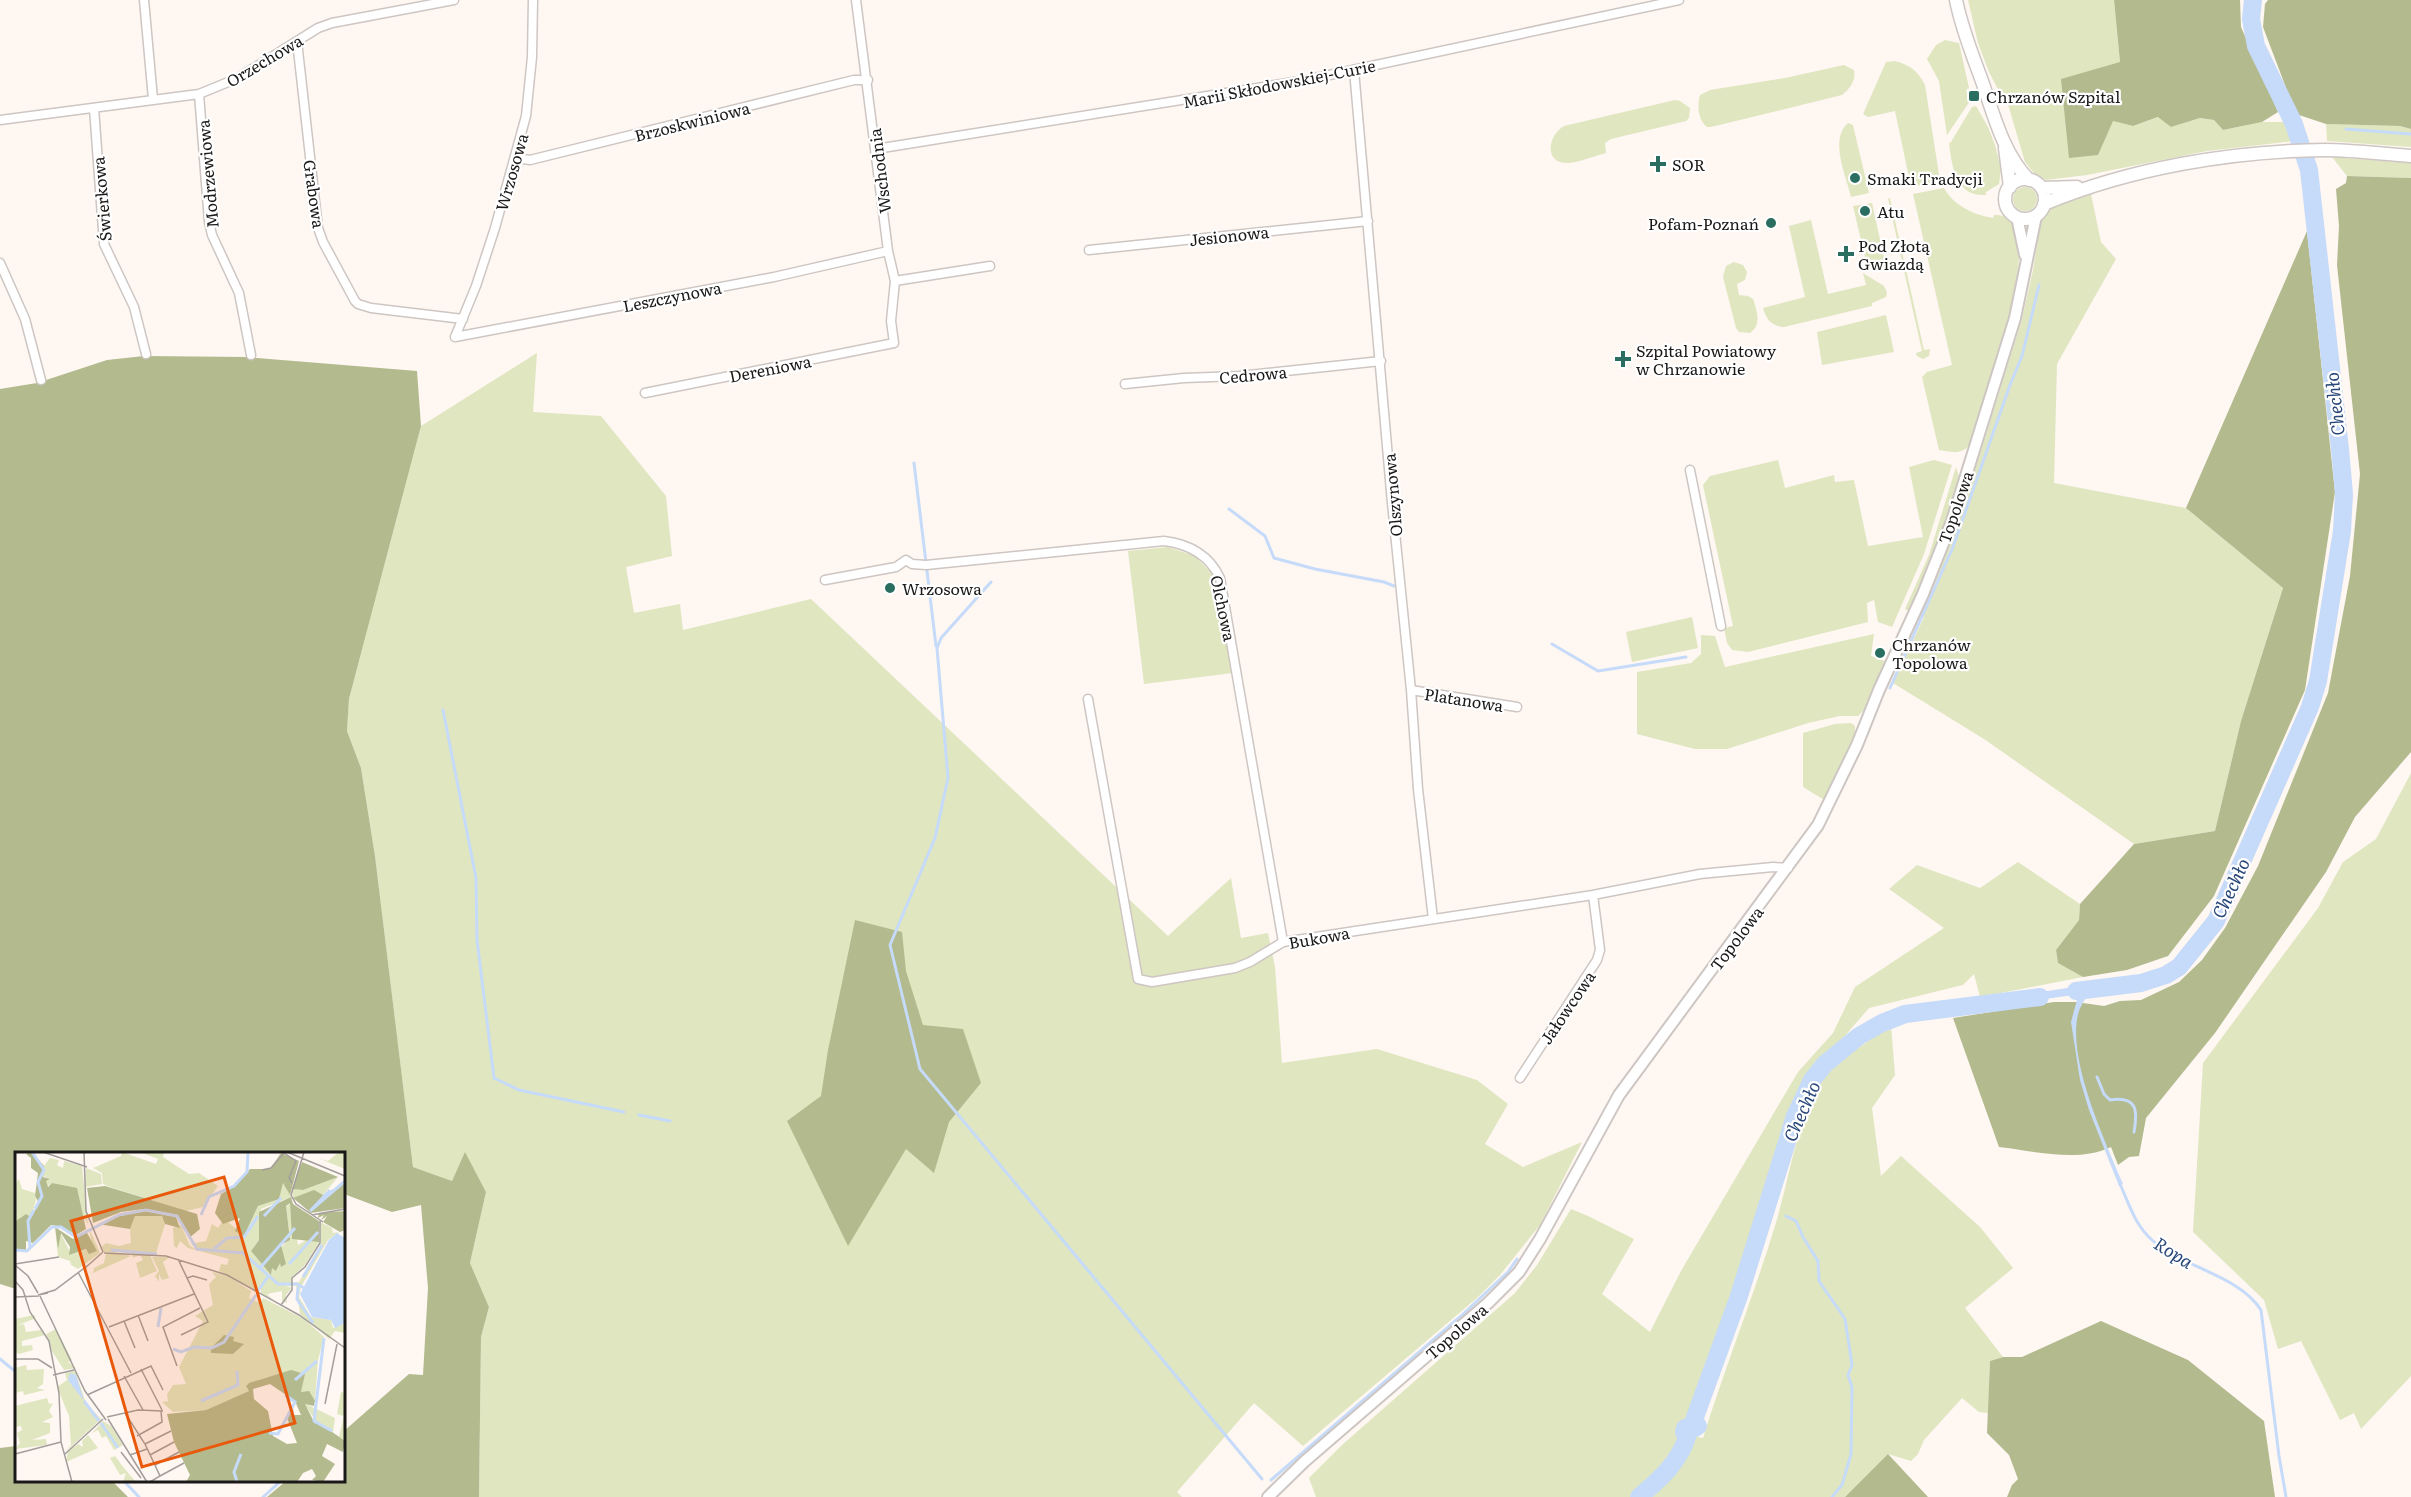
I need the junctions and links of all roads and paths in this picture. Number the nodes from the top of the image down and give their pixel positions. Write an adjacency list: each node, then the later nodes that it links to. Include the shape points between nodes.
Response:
1 (144, 0): 13 (street)
2 (454, 0): 9 (street, Orzechowa, via 343,20 318,28)
3 (533, 0): 19 (street, Wrzosowa, via 530,85)
4 (856, 0): 11 (street, Wschodnia)
5 (1678, 0): 10 (street, Marii Skłodowskiej-Curie)
6 (1949, 0): 8 (main road)
7 (1956, 0): 8 (main road)
8 (1960, 23): 16 (main road)
9 (297, 41): 12 (street, Orzechowa, via 238,78); 34 (street, Grabowa, via 318,228 355,301 371,308)
10 (1354, 70): 17 (street, Marii Skłodowskiej-Curie, via 1199,99); 27 (street, Olszynowa)
11 (868, 80): 17 (street, Wschodnia); 19 (street, Brzoskwiniowa, via 541,158)
12 (199, 94): 13 (street, Orzechowa); 38 (street, Modrzewiowa, via 209,222 239,293)
13 (153, 99): 14 (street, Orzechowa)
14 (94, 108): 15 (street, Orzechowa); 37 (street, Świerkowa, via 104,244 134,307)
15 (0, 120)
16 (2004, 141): 20 (main road); 22 (main road)
17 (876, 149): 28 (street, Wschodnia)
18 (2411, 156): 21 (main road, via 2323,150 2279,153 2210,160)
19 (516, 158): 34 (street, Wrzosowa)
20 (2029, 180): 22 (main road); 23 (main road)
21 (2088, 186): 23 (main road); 24 (main road)
22 (2010, 187): 26 (main road, via 2006,204)
23 (2042, 188): 24 (main road)
24 (2044, 204): 25 (main road)
25 (2036, 216): 26 (main road); 32 (street, Topolowa)
26 (2017, 217): 32 (street, Topolowa)
27 (1368, 221): 29 (street, Jesionowa); 39 (street, Olszynowa)
28 (888, 250): 33 (street, Wschodnia); 35 (street, Leszczynowa, via 774,277)
29 (1089, 250)
30 (0, 263): 40 (street, via 25,319)
31 (990, 266): 33 (street)
32 (2026, 267): 49 (street, Topolowa, via 2015,318 1932,573 1847,768 1818,825)
33 (895, 281): 36 (street, Wschodnia, via 891,321)
34 (463, 319): 35 (street, Wrzosowa)
35 (455, 337)
36 (894, 342): 42 (street, Dereniowa)
37 (146, 354)
38 (250, 355)
39 (1381, 361): 41 (street, Cedrowa); 46 (street, Olszynowa)
40 (41, 380)
41 (1125, 384)
42 (645, 393)
43 (1690, 470): 45 (street)
44 (825, 580): 52 (street, Olchowa, via 896,567 906,560 926,565 1164,541 1188,546 1209,559 1220,578)
45 (1721, 626)
46 (1411, 690): 48 (street, Platanowa); 51 (street, Olszynowa)
47 (1088, 699): 52 (street, Bukowa, via 1138,979 1152,982 1235,969)
48 (1517, 707)
49 (1788, 868): 50 (street, Bukowa, via 1700,873); 54 (street, Topolowa, via 1619,1095 1519,1272 1488,1304)
50 (1593, 895): 51 (street, Bukowa); 53 (street, Jałowcowa, via 1598,960)
51 (1433, 919): 52 (street, Bukowa)
52 (1283, 942)
53 (1520, 1078)
54 (1268, 1497)

